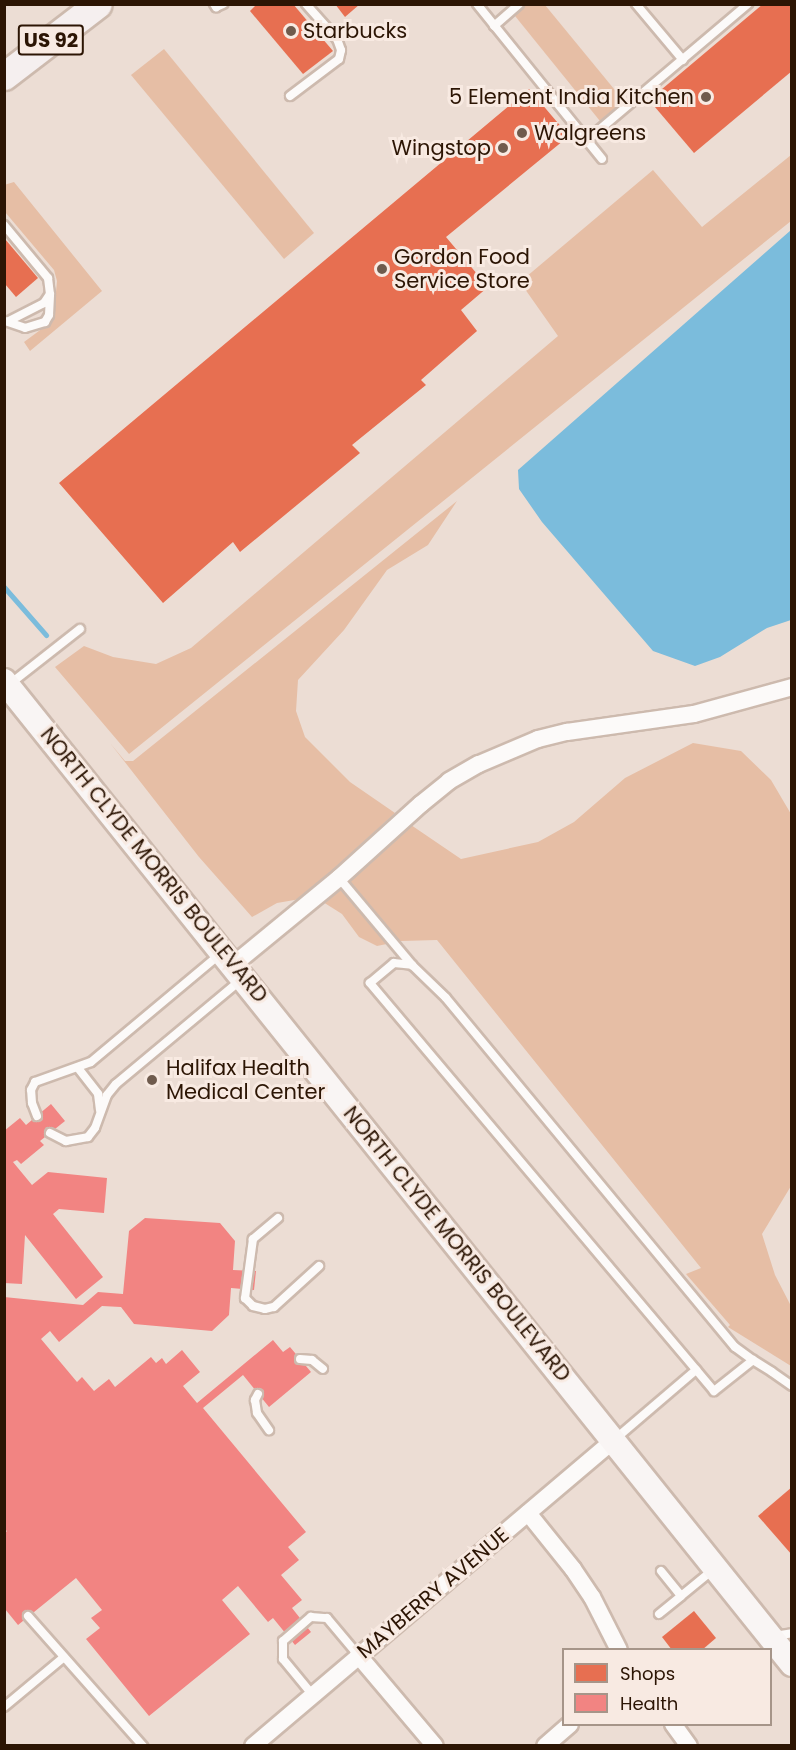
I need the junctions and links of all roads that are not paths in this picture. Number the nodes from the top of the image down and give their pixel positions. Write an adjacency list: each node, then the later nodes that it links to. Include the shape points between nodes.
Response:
1 (98, 4): 9 (main road, US 92)
2 (306, 4): 10 (lane, via 337,39 341,50 339,59)
3 (477, 4): 7 (lane)
4 (519, 4): 7 (lane)
5 (636, 4): 8 (lane)
6 (748, 4): 8 (lane)
7 (494, 26): 11 (lane)
8 (683, 60): 11 (lane)
9 (4, 76)
10 (290, 96)
11 (587, 140): 12 (lane)
12 (602, 159)
13 (4, 225): 14 (lane, via 48,278)
14 (50, 294): 15 (lane, via 44,303); 15 (lane, via 45,322 25,328)
15 (7, 321)
16 (80, 629): 17 (lane)
17 (6, 681): 21 (main road, NORTH CLYDE MORRIS BOULEVARD)
18 (792, 687): 19 (street, via 694,714 567,732 509,749 449,781)
19 (339, 878): 20 (lane); 21 (street)
20 (412, 964): 29 (lane, via 446,998 735,1347); 31 (lane, via 394,963 370,983)
21 (233, 965): 22 (lane); 23 (lane, via 116,1084); 35 (main road, NORTH CLYDE MORRIS BOULEVARD)
22 (78, 1068): 23 (lane, via 98,1094); 24 (lane, via 35,1083 31,1090)
23 (101, 1113): 25 (lane, via 88,1137 66,1141)
24 (37, 1116)
25 (50, 1132)
26 (278, 1218): 27 (lane, via 253,1239 245,1298 254,1306 274,1307)
27 (319, 1266)
28 (300, 1359): 30 (lane, via 312,1360)
29 (753, 1360): 31 (lane, via 714,1392); 32 (lane)
30 (323, 1369)
31 (696, 1370): 35 (lane)
32 (792, 1386)
33 (258, 1394): 34 (lane, via 257,1413)
34 (269, 1430)
35 (614, 1440): 36 (street, MAYBERRY AVENUE); 37 (main road, NORTH CLYDE MORRIS BOULEVARD)
36 (528, 1513): 43 (street, via 592,1597); 44 (street, MAYBERRY AVENUE)
37 (716, 1568): 39 (lane); 42 (main road, NORTH CLYDE MORRIS BOULEVARD)
38 (661, 1571): 39 (lane)
39 (681, 1596): 40 (lane)
40 (659, 1614)
41 (28, 1616): 45 (lane)
42 (775, 1640): 46 (main road, NORTH CLYDE MORRIS BOULEVARD)
43 (618, 1648)
44 (358, 1655): 47 (lane, via 327,1618 312,1617 283,1641 283,1659); 52 (street, MAYBERRY AVENUE); 53 (street)
45 (64, 1657): 48 (lane); 51 (lane)
46 (792, 1664)
47 (311, 1693)
48 (4, 1707)
49 (569, 1726): 54 (street)
50 (674, 1726): 55 (street)
51 (143, 1746)
52 (253, 1746)
53 (435, 1746)
54 (544, 1746)
55 (689, 1746)

